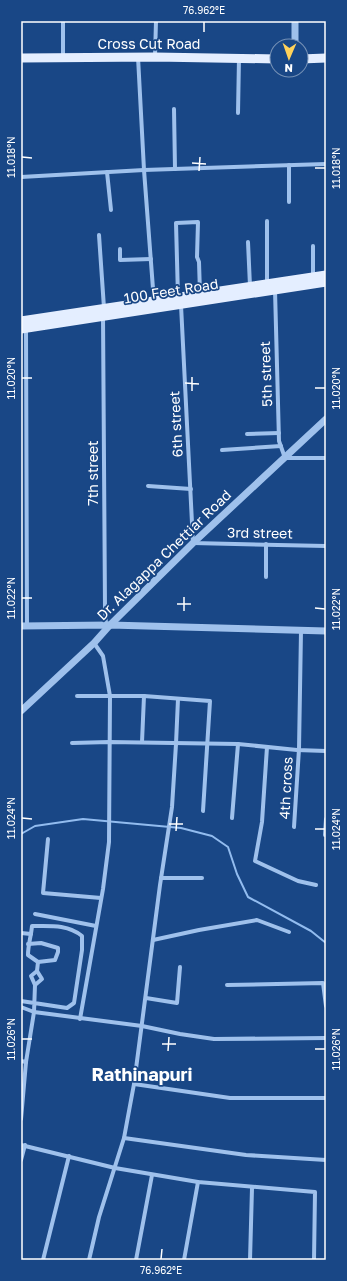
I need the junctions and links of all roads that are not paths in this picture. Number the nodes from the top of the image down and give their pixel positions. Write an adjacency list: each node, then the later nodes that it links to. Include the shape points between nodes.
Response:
1 (63, 21): 8 (street)
2 (156, 21): 6 (street)
3 (295, 21): 4 (street)
4 (296, 38)
5 (138, 57): 6 (main road, Cross Cut Road); 8 (main road, Cross Cut Road); 18 (street)
6 (155, 57): 9 (main road, Cross Cut Road)
7 (21, 58): 8 (main road, Cross Cut Road)
8 (63, 58)
9 (239, 58): 11 (main road, Cross Cut Road); 14 (street)
10 (326, 58): 12 (main road)
11 (269, 59)
12 (309, 59)
13 (174, 109): 17 (street)
14 (238, 113)
15 (326, 164): 16 (street)
16 (289, 165): 17 (street); 21 (street)
17 (175, 168): 18 (street)
18 (144, 170): 19 (street); 28 (street)
19 (107, 172): 20 (street); 22 (street)
20 (21, 178)
21 (289, 202)
22 (111, 210)
23 (267, 221): 32 (street)
24 (99, 235): 38 (street)
25 (248, 242): 33 (street)
26 (313, 246): 30 (street)
27 (120, 249): 28 (street, via 120,260)
28 (151, 259): 37 (street)
29 (326, 275): 30 (main road, 100 Feet Road)
30 (312, 277): 32 (main road, 100 Feet Road)
31 (326, 282): 34 (main road, 100 Feet Road)
32 (267, 284): 33 (main road, 100 Feet Road)
33 (250, 286): 35 (main road, 100 Feet Road)
34 (275, 290): 36 (main road, 100 Feet Road); 41 (street, 5th street)
35 (200, 294): 36 (main road, 100 Feet Road); 36 (street, 6th street, via 198,222 176,223)
36 (180, 299): 37 (main road, 100 Feet Road); 48 (street, 6th street)
37 (155, 304): 38 (main road, 100 Feet Road)
38 (104, 312): 39 (main road, 100 Feet Road); 53 (street, 7th street, via 105,625)
39 (22, 326): 54 (street)
40 (326, 419): 45 (street, Dr. Alagappa Chettiar Road)
41 (279, 433): 42 (street); 43 (street, 5th street)
42 (247, 434)
43 (281, 446): 44 (street); 45 (street, 5th street)
44 (222, 450)
45 (285, 458): 46 (street); 49 (street, Dr. Alagappa Chettiar Road)
46 (326, 458)
47 (148, 486): 48 (street)
48 (191, 488): 49 (street, 6th street)
49 (194, 543): 50 (street, 3rd street); 53 (street, Dr. Alagappa Chettiar Road)
50 (266, 544): 51 (street, 3rd street); 52 (street)
51 (326, 546)
52 (266, 577)
53 (110, 625): 54 (street); 55 (street); 57 (street, Dr. Alagappa Chettiar Road)
54 (24, 626)
55 (301, 630): 56 (street); 70 (street, 4th cross)
56 (326, 631)
57 (94, 643): 59 (street, via 103,656); 62 (street, Dr. Alagappa Chettiar Road)
58 (77, 696): 59 (street)
59 (110, 696): 60 (street); 63 (street)
60 (144, 696): 61 (street); 64 (street)
61 (178, 698): 66 (street); 67 (street, via 210,701)
62 (21, 711)
63 (109, 742): 64 (street); 65 (street); 81 (street, via 109,842)
64 (142, 742): 66 (street)
65 (72, 743)
66 (176, 744): 67 (street); 78 (street)
67 (208, 744): 68 (street); 72 (street)
68 (238, 744): 69 (street); 73 (street)
69 (267, 747): 70 (street); 80 (street, via 262,822 255,860 298,881)
70 (298, 749): 71 (street); 75 (street, 4th cross)
71 (326, 751)
72 (203, 811)
73 (232, 818)
74 (326, 819): 76 (street)
75 (294, 827)
76 (325, 835)
77 (48, 839): 81 (street, via 43,893)
78 (161, 878): 79 (street); 87 (street)
79 (202, 878)
80 (316, 885)
81 (101, 898): 83 (street)
82 (35, 914): 83 (street)
83 (96, 926): 100 (street)
84 (289, 932): 87 (street, via 257,920)
85 (21, 933): 86 (street)
86 (31, 934): 88 (street); 96 (street, via 32,926 62,926 82,936 74,1003 67,1008)
87 (153, 940): 94 (street)
88 (28, 944): 89 (street, via 28,955); 89 (street, via 40,943 58,948 55,960)
89 (38, 962): 91 (street)
90 (180, 967): 94 (street, via 177,1003)
91 (37, 971): 93 (street, via 31,976); 93 (street, via 42,979)
92 (227, 984): 97 (street, via 323,983)
93 (35, 985): 96 (street)
94 (146, 998): 101 (street)
95 (21, 1001): 96 (street)
96 (34, 1002): 99 (street)
97 (326, 1006)
98 (21, 1007): 99 (street)
99 (34, 1012): 100 (street); 103 (street)
100 (80, 1019): 101 (street)
101 (142, 1026): 102 (street, via 214,1039); 104 (street)
102 (326, 1038)
103 (23, 1061): 106 (street)
104 (134, 1084): 105 (street, via 230,1098); 107 (street)
105 (326, 1098)
106 (21, 1119)
107 (124, 1138): 111 (street, via 246,1155); 112 (street)
108 (23, 1145): 109 (street); 110 (street)
109 (69, 1156): 112 (street); 116 (street)
110 (21, 1160)
111 (326, 1160)
112 (115, 1168): 113 (street); 117 (street, via 99,1217)
113 (152, 1175): 114 (street); 118 (street)
114 (198, 1182): 115 (street); 119 (street)
115 (252, 1188): 120 (street); 121 (street, via 315,1192)
116 (43, 1260)
117 (89, 1260)
118 (136, 1260)
119 (184, 1260)
120 (250, 1260)
121 (314, 1260)

